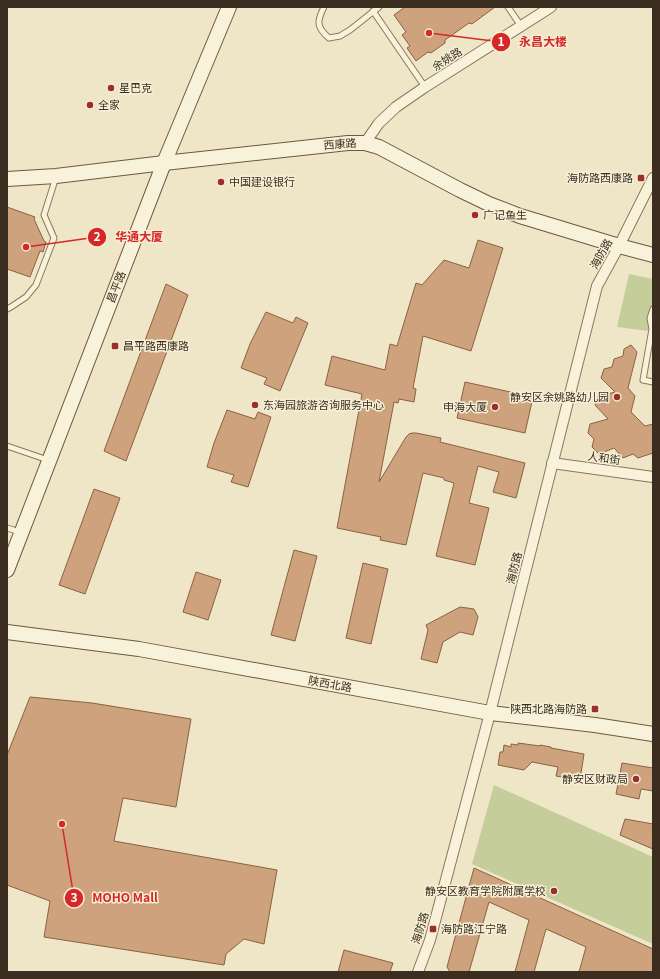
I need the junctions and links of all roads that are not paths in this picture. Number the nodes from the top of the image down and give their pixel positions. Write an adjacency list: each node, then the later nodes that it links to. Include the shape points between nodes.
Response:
1 (229, 7): 10 (street, 昌平路)
2 (324, 7): 6 (lane, via 318,24 329,38 340,36 350,30)
3 (379, 7): 6 (lane)
4 (508, 7): 7 (lane)
5 (551, 7): 7 (street, 余姚路)
6 (374, 11): 8 (lane)
7 (522, 26): 8 (street, 余姚路)
8 (425, 88): 9 (street, 余姚路, via 396,107 379,123)
9 (365, 143): 10 (street, 西康路, via 348,142); 14 (street, 西康路, via 379,147 489,204)
10 (164, 163): 11 (street, 西康路); 20 (street, 昌平路)
11 (56, 176): 12 (street, 西康路); 16 (lane, via 44,215 54,238 36,285 26,297)
12 (7, 178)
13 (653, 178): 14 (street, 海防路)
14 (619, 246): 15 (street, 西康路); 21 (street, 海防路, via 597,286)
15 (653, 255)
16 (7, 309)
17 (653, 309): 18 (lane, via 643,380)
18 (653, 382)
19 (7, 446): 20 (lane)
20 (49, 460): 24 (street, 昌平路)
21 (552, 463): 22 (street, 人和街); 27 (street, 海防路)
22 (653, 477)
23 (7, 528): 24 (lane)
24 (21, 532): 25 (street, 昌平路)
25 (8, 565)
26 (7, 632): 27 (street, 陕西北路, via 139,649)
27 (490, 713): 28 (street, 陕西北路); 29 (street, 海防路, via 430,940)
28 (653, 734)
29 (418, 972)

